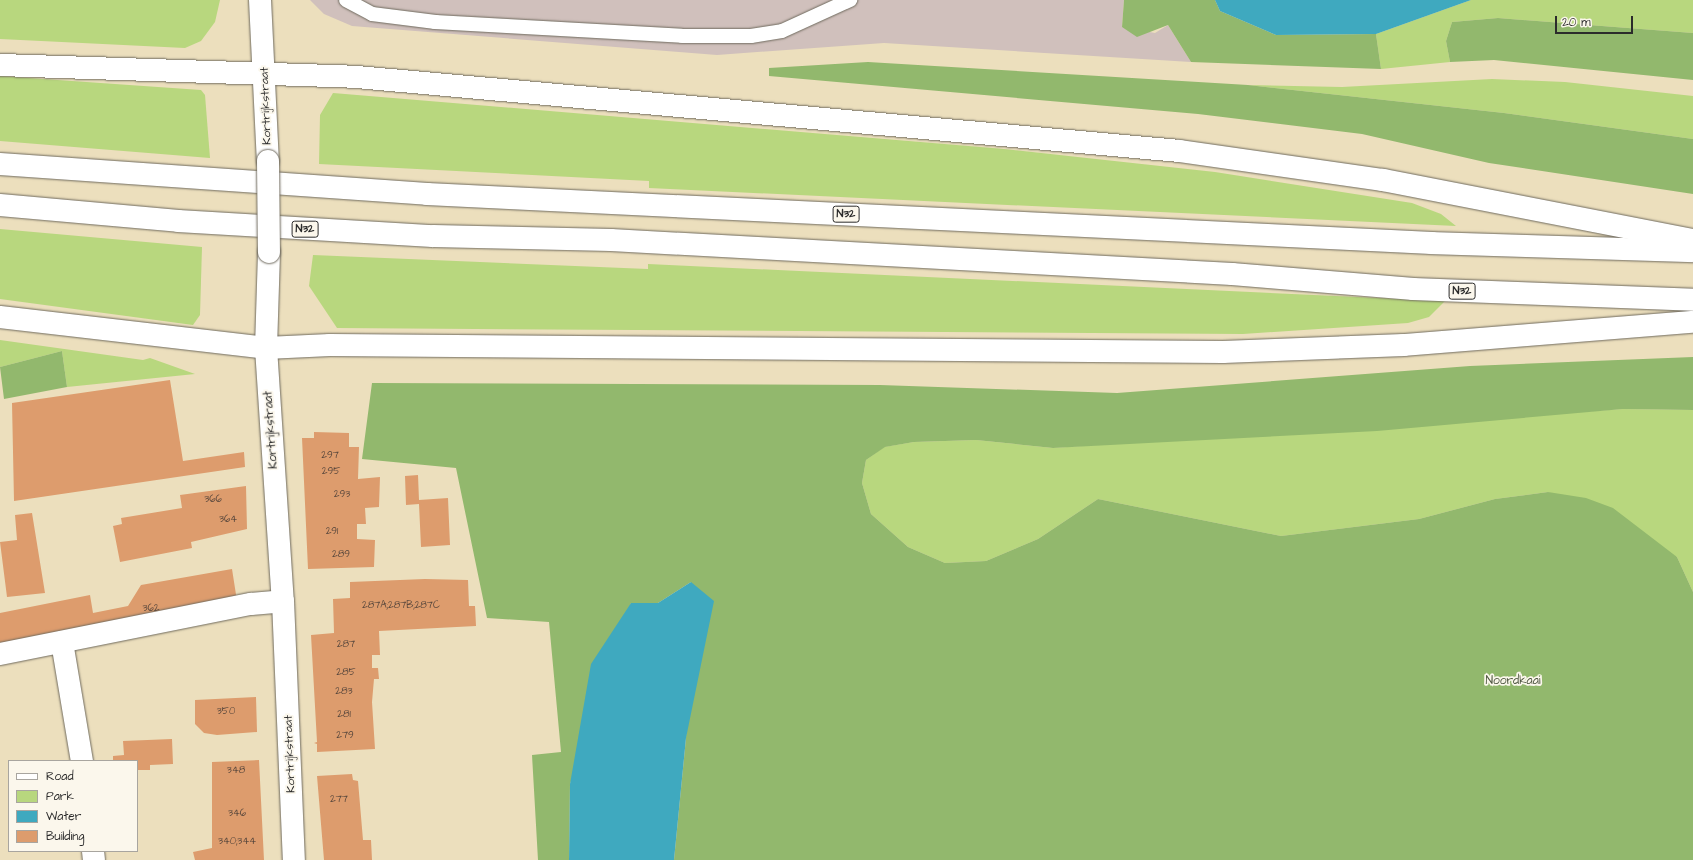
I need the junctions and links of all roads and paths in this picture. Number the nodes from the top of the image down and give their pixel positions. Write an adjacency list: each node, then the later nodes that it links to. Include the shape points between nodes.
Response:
1 (260, 0): 5 (main road, Kortrijkstraat)
2 (346, 0): 3 (lane, via 372,14 435,22 705,36 751,36 782,31)
3 (850, 0)
4 (0, 65): 5 (main road)
5 (265, 74): 8 (main road, via 357,77 1179,151 1383,180); 13 (main road, Kortrijkstraat, bridge, via 269,252)
6 (0, 164): 9 (main road, N32, via 428,194 1432,243)
7 (0, 204): 10 (main road, N32, via 178,221 433,236 627,241 1232,274 1413,289)
8 (1693, 240)
9 (1693, 251)
10 (1693, 300)
11 (0, 317): 13 (main road)
12 (1693, 322): 13 (main road, via 1404,345 1223,352 330,345)
13 (266, 348): 14 (main road, Kortrijkstraat)
14 (284, 601): 15 (main road); 18 (main road, Kortrijkstraat)
15 (62, 642): 16 (main road); 17 (main road)
16 (0, 654)
17 (82, 760)
18 (294, 860)

